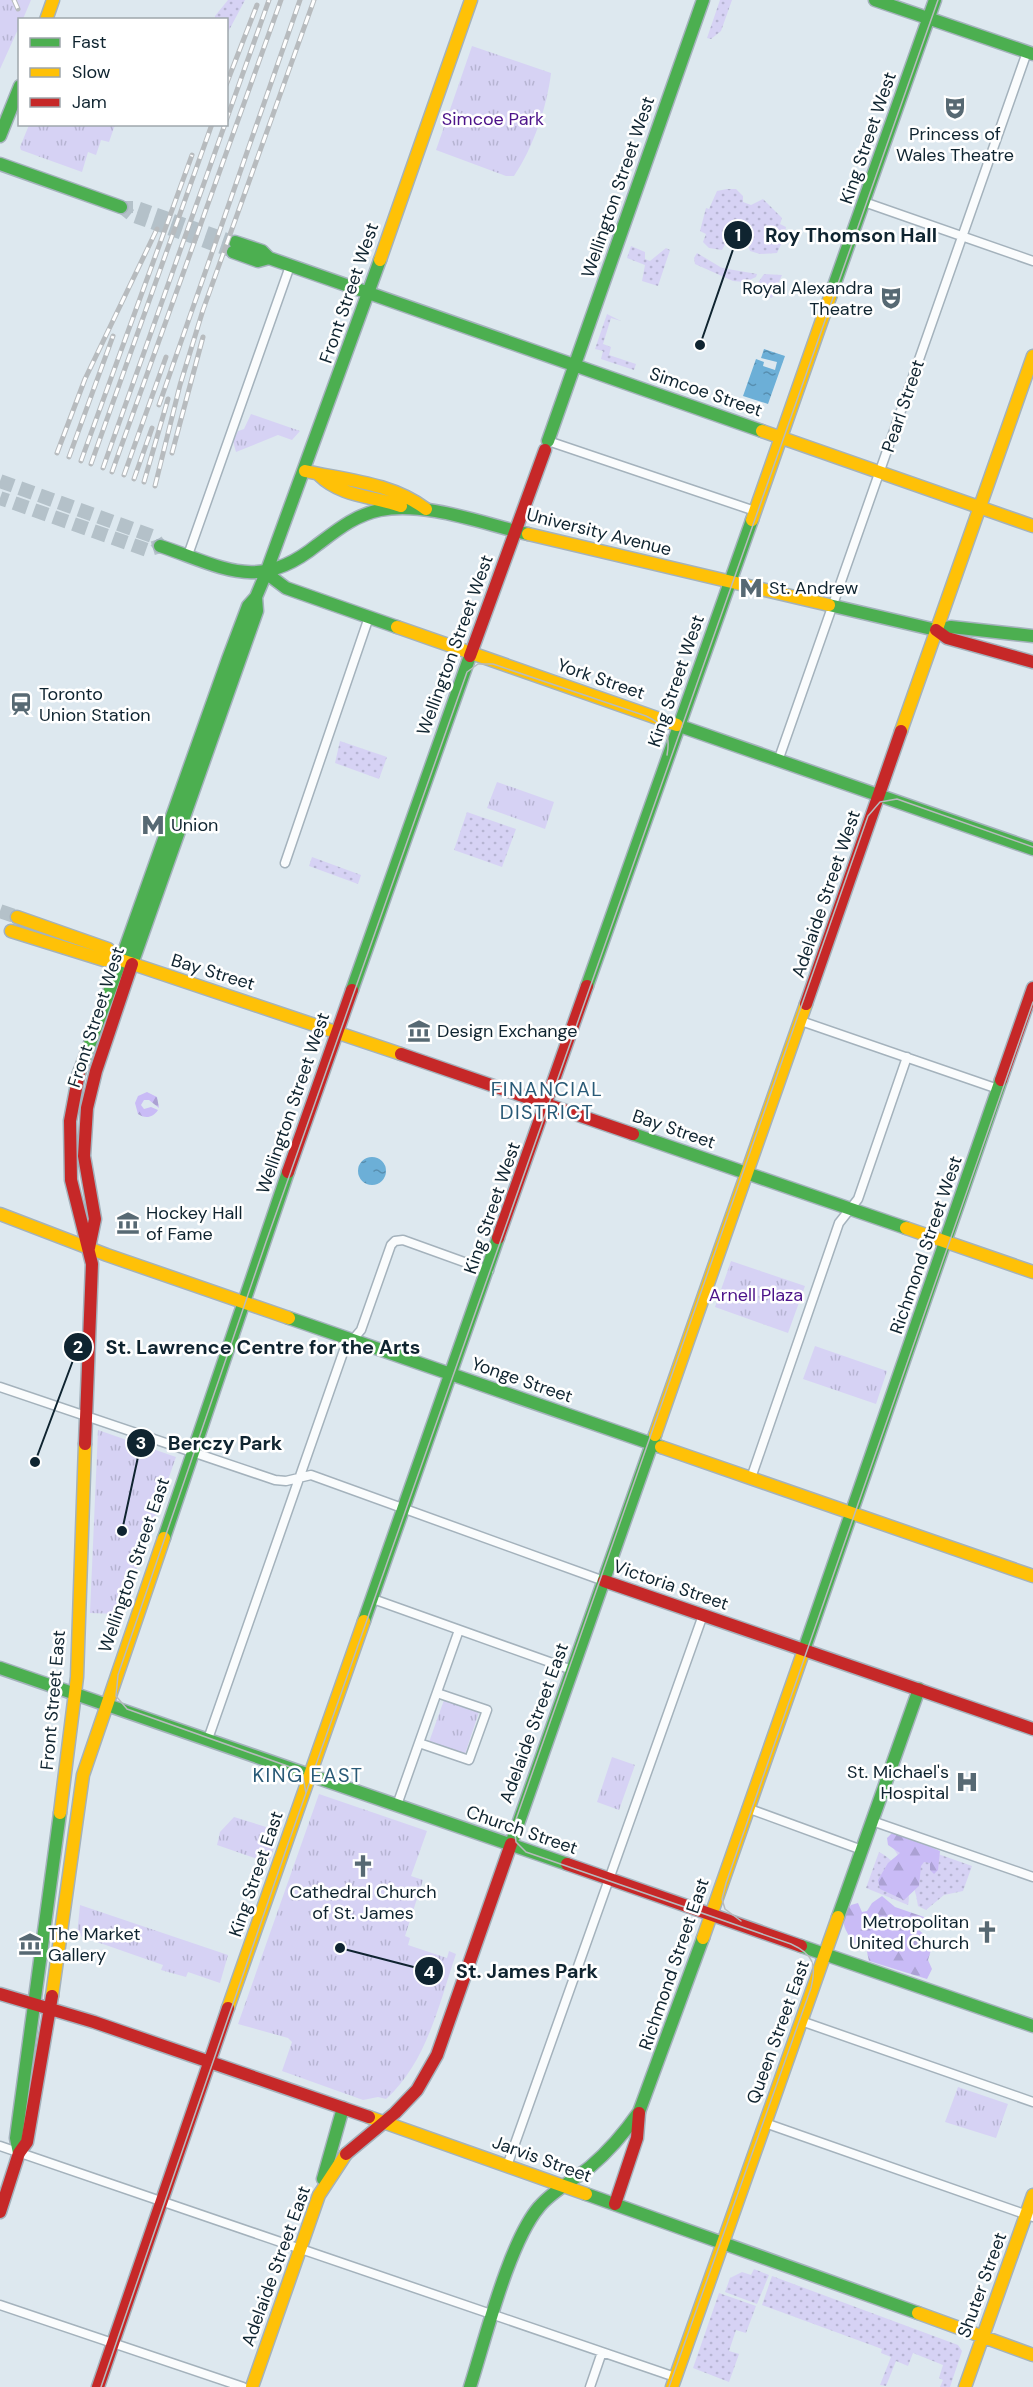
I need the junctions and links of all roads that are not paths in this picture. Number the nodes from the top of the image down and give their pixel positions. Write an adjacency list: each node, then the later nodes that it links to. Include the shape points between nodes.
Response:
1 (53, 0): 6 (main road)
2 (471, 0): 18 (main road, Front Street West)
3 (702, 0): 20 (main road, Wellington Street West)
4 (875, 0): 7 (main road)
5 (935, 0): 7 (main road, King Street West)
6 (47, 18)
7 (929, 18): 8 (main road); 12 (main road, King Street West)
8 (1030, 53): 14 (street, Pearl Street)
9 (18, 91): 10 (main road)
10 (0, 136)
11 (0, 164): 13 (main road)
12 (864, 202): 14 (street); 21 (main road, King Street West)
13 (121, 207)
14 (962, 236): 16 (street); 24 (street, Pearl Street)
15 (234, 247): 17 (main road, Simcoe Street, via 258,261 270,258)
16 (1033, 261)
17 (291, 266): 18 (main road, Simcoe Street); 33 (street)
18 (367, 292): 20 (main road, Simcoe Street); 23 (main road, Front Street West)
19 (1033, 356): 27 (main road, Adelaide Street West)
20 (574, 365): 21 (main road, Simcoe Street); 22 (main road, Wellington Street West)
21 (781, 437): 24 (main road, Simcoe Street); 29 (main road, King Street West)
22 (547, 445): 29 (street, via 655,476); 31 (main road, Wellington Street West)
23 (304, 471): 25 (main road); 34 (main road, Front Street West)
24 (880, 472): 27 (main road, Simcoe Street); 36 (street, Pearl Street)
25 (319, 475): 26 (main road, via 339,490); 28 (main road, via 393,490)
26 (404, 507): 28 (main road, University Avenue); 34 (main road, University Avenue, via 354,519 302,559)
27 (979, 507): 30 (main road, Simcoe Street); 38 (main road, Adelaide Street West)
28 (427, 510): 31 (main road, University Avenue)
29 (755, 511): 35 (main road, King Street West)
30 (1033, 526)
31 (515, 530): 35 (main road, University Avenue); 40 (main road, Wellington Street West)
32 (160, 546): 33 (main road, York Street)
33 (188, 555): 34 (main road, York Street, via 245,573)
34 (266, 573): 37 (main road, York Street, via 286,588); 49 (main road, Front Street West, via 256,597 257,611 233,661)
35 (730, 582): 36 (main road, University Avenue); 42 (main road, King Street West)
36 (834, 605): 38 (main road, University Avenue); 43 (street, Pearl Street)
37 (369, 617): 40 (main road, York Street); 46 (street)
38 (936, 630): 39 (main road, University Avenue, via 951,627); 41 (main road, University Avenue, via 947,638); 44 (main road, Adelaide Street West)
39 (1033, 636)
40 (471, 653): 42 (main road, York Street); 52 (main road, Wellington Street West)
41 (1033, 662)
42 (680, 726): 43 (main road, York Street); 57 (main road, King Street West)
43 (778, 761): 44 (main road, York Street)
44 (879, 796): 45 (main road, York Street); 51 (main road, Adelaide Street West)
45 (1033, 849)
46 (285, 863)
47 (17, 917): 49 (main road, Bay Street, via 108,949)
48 (11, 931): 49 (main road, Bay Street, via 104,960)
49 (126, 962): 52 (main road, Bay Street); 54 (main road, Front Street West); 55 (main road, Front Street West)
50 (1033, 988): 56 (main road, Richmond Street West)
51 (801, 1021): 53 (street); 60 (main road, Adelaide Street West)
52 (337, 1032): 57 (main road, Bay Street); 67 (main road, Wellington Street West)
53 (907, 1057): 56 (street); 61 (street, via 858,1199)
54 (80, 1066): 55 (main road); 59 (main road, Front Street West, via 70,1120)
55 (96, 1071): 58 (main road, Front Street West, via 87,1116)
56 (998, 1089): 63 (main road, Richmond Street West)
57 (548, 1104): 60 (main road, Bay Street); 65 (main road, King Street West)
58 (86, 1172): 59 (main road); 64 (main road, Front Street West, via 95,1219)
59 (70, 1174): 64 (main road, Front Street West)
60 (747, 1174): 61 (main road, Bay Street); 72 (main road, Adelaide Street West)
61 (849, 1210): 63 (main road, Bay Street); 75 (street, via 839,1223)
62 (0, 1214): 64 (main road, Yonge Street)
63 (945, 1243): 66 (main road, Bay Street); 77 (main road, Richmond Street West)
64 (89, 1248): 67 (main road, Yonge Street); 71 (main road, Front Street East, via 92,1264)
65 (489, 1271): 68 (street, via 398,1240 389,1249 361,1330); 69 (main road, King Street West)
66 (1033, 1272)
67 (243, 1302): 68 (main road, Yonge Street); 73 (main road, Wellington Street East)
68 (351, 1340): 69 (main road, Yonge Street); 74 (street)
69 (452, 1375): 72 (main road, Yonge Street); 76 (main road, King Street East)
70 (0, 1387): 71 (street, Victoria Street)
71 (84, 1416): 73 (street, Victoria Street); 88 (main road, Front Street East)
72 (652, 1444): 75 (main road, Yonge Street); 79 (main road, Adelaide Street East)
73 (191, 1453): 74 (street, Victoria Street, via 275,1480); 89 (main road, Wellington Street East)
74 (298, 1478): 76 (street, Victoria Street, via 311,1475); 91 (street)
75 (751, 1478): 77 (main road, Yonge Street)
76 (405, 1508): 79 (street, Victoria Street); 80 (main road, King Street East)
77 (852, 1513): 78 (main road, Yonge Street); 83 (main road, Richmond Street East)
78 (1033, 1576)
79 (604, 1581): 81 (main road, Victoria Street); 85 (main road, Adelaide Street East)
80 (373, 1599): 82 (street); 93 (main road, King Street East)
81 (703, 1615): 83 (main road, Victoria Street); 100 (street)
82 (459, 1630): 85 (street); 87 (street)
83 (803, 1650): 86 (main road, Victoria Street); 95 (main road, Richmond Street East)
84 (0, 1668): 88 (main road, Church Street)
85 (572, 1670): 97 (main road, Adelaide Street East)
86 (919, 1689): 90 (main road, Victoria Street); 96 (main road, Queen Street East)
87 (437, 1693): 92 (street); 92 (street, via 487,1710 469,1761)
88 (75, 1694): 89 (main road, Church Street); 104 (main road, Front Street East)
89 (106, 1704): 91 (main road, Church Street); 105 (main road, Front Street East, via 77,1806)
90 (1033, 1729)
91 (208, 1739): 93 (main road, Church Street)
92 (419, 1743): 94 (street)
93 (310, 1775): 94 (main road, Church Street); 108 (main road, King Street East)
94 (397, 1805): 97 (main road, Church Street)
95 (747, 1808): 98 (street); 101 (main road, Richmond Street East)
96 (872, 1821): 98 (main road, Queen Street East); 99 (street)
97 (510, 1844): 100 (main road, Church Street); 112 (main road, Adelaide Street East, via 437,2055 417,2090)
98 (862, 1850): 102 (main road, Queen Street East)
99 (1033, 1877)
100 (610, 1879): 101 (main road, Church Street); 116 (street)
101 (710, 1913): 102 (main road, Church Street); 111 (main road, Richmond Street East)
102 (825, 1954): 106 (main road, Queen Street East); 107 (main road, Church Street)
103 (0, 1994): 104 (main road, Jarvis Street)
104 (36, 2006): 105 (main road, Jarvis Street); 115 (main road, Front Street East, via 16,2139)
105 (50, 2009): 108 (main road, Jarvis Street); 115 (main road, Front Street East, via 27,2142)
106 (801, 2021): 109 (street); 113 (main road, Queen Street East)
107 (1033, 2026)
108 (210, 2062): 110 (main road, Jarvis Street); 120 (main road, King Street East)
109 (1033, 2102)
110 (343, 2108): 112 (main road, Jarvis Street); 118 (main road)
111 (639, 2112): 117 (main road, Richmond Street East, via 609,2149); 121 (main road, via 637,2138)
112 (382, 2122): 116 (main road, Jarvis Street); 118 (main road, Adelaide Street East, via 347,2152)
113 (765, 2123): 123 (street); 124 (main road, Queen Street East)
114 (0, 2146): 115 (street)
115 (19, 2153): 120 (street); 122 (main road, Front Street East)
116 (507, 2166): 117 (main road, Jarvis Street)
117 (563, 2187): 121 (main road, Jarvis Street); 127 (main road, Richmond Street East, via 530,2218)
118 (319, 2195): 125 (main road, Adelaide Street East)
119 (1033, 2195): 123 (main road, Shuter Street)
120 (162, 2203): 125 (street); 129 (main road, King Street East)
121 (615, 2204): 124 (main road, Jarvis Street)
122 (0, 2212)
123 (1030, 2216): 128 (main road, Shuter Street)
124 (723, 2241): 128 (main road, Jarvis Street); 132 (main road, Queen Street East)
125 (300, 2250): 127 (street); 135 (main road, Adelaide Street East)
126 (0, 2305): 129 (street)
127 (494, 2316): 130 (street); 136 (main road, Richmond Street East)
128 (983, 2337): 131 (main road, Jarvis Street); 138 (main road, Shuter Street)
129 (114, 2342): 133 (main road, King Street East); 134 (street)
130 (602, 2352): 132 (street); 137 (street)
131 (1033, 2355)
132 (674, 2382)
133 (98, 2387)
134 (243, 2387)
135 (252, 2387)
136 (470, 2387)
137 (590, 2387)
138 (964, 2387)

